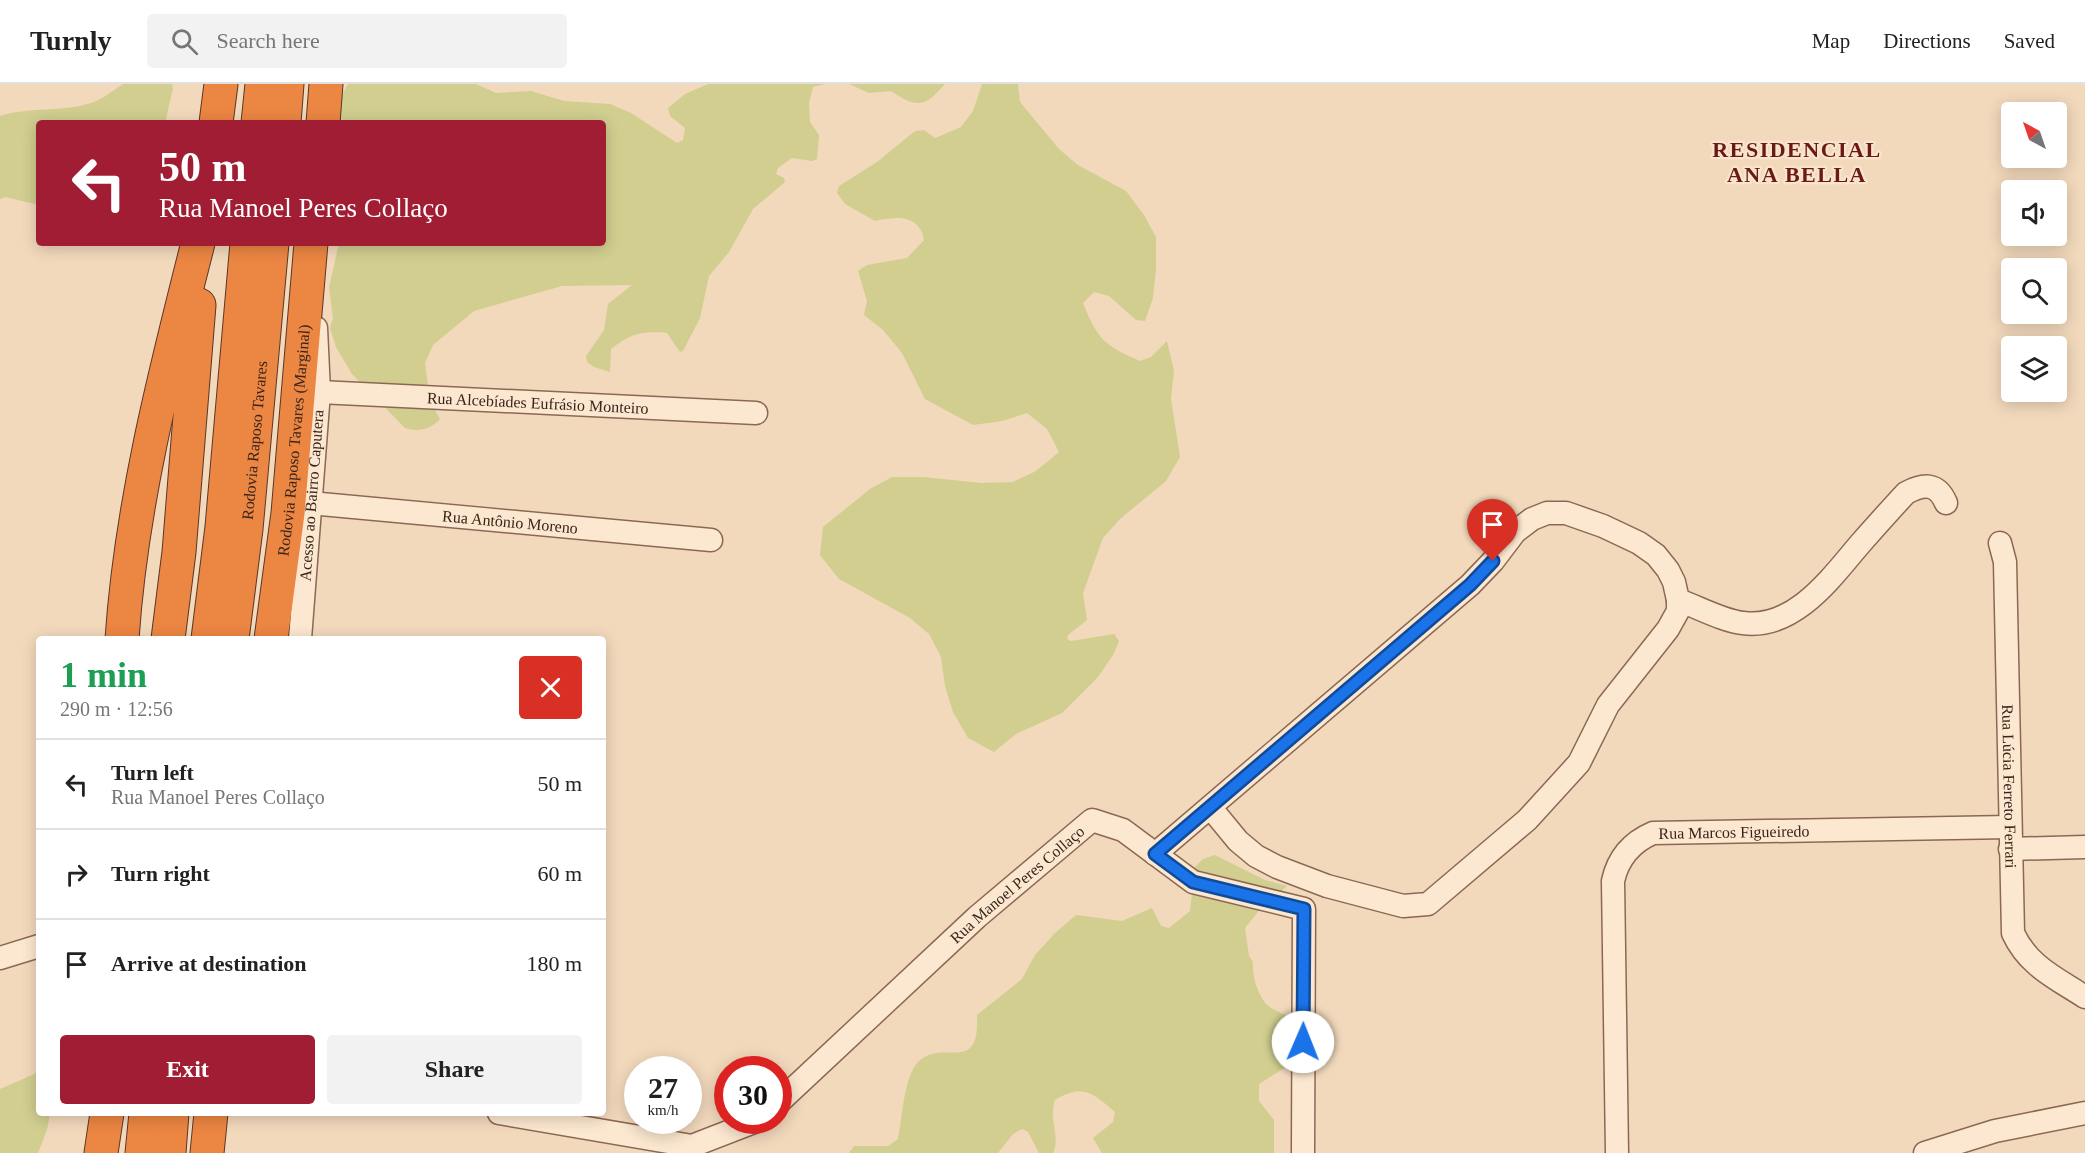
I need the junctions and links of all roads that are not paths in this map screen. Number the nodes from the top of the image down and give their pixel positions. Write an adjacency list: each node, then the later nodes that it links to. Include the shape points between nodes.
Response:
1 (220, 84): 5 (highway)
2 (262, 84): 6 (highway)
3 (287, 84): 7 (highway)
4 (326, 84): 8 (highway)
5 (216, 120)
6 (258, 120)
7 (284, 120)
8 (323, 120)
9 (197, 246): 22 (highway, via 161,389 139,502)
10 (204, 246): 23 (highway)
11 (247, 246): 24 (highway, Rodovia Raposo Tavares)
12 (272, 246): 25 (highway, Rodovia Raposo Tavares)
13 (311, 246): 15 (street, Acesso ao Bairro Caputera)
14 (311, 246): 26 (highway, Rodovia Raposo Tavares (Marginal), via 288,513)
15 (320, 392): 16 (street, Rua Alcebíades Eufrásio Monteiro); 17 (street, Acesso ao Bairro Caputera)
16 (756, 413)
17 (310, 503): 19 (street, Rua Antônio Moreno); 27 (street, Acesso ao Bairro Caputera)
18 (1946, 503): 21 (street, via 1935,488 1919,486 1906,493 1831,579 1782,617 1743,623)
19 (711, 540)
20 (2000, 543): 29 (street, Rua Lúcia Ferreto Ferrari, via 2005,562)
21 (1678, 600): 28 (street, via 1668,570 1639,543 1566,513 1539,516 1515,532 1470,585); 28 (street, via 1678,611 1668,629 1608,705 1579,763 1527,820 1428,904 1403,906 1327,886 1277,867 1238,841)
22 (122, 636)
23 (168, 636)
24 (208, 636)
25 (232, 636)
26 (271, 636)
27 (300, 636)
28 (1210, 807): 31 (street)
29 (2010, 838): 30 (street, Rua Marcos Figueiredo); 34 (street, Rua Lúcia Ferreto Ferrari, via 2013,933 2020,949 2033,963); 49 (street, Rua Marcos Figueiredo, via 1653,833 1633,845 1618,863 1613,881)
30 (2085, 847)
31 (1155, 854): 35 (street, Rua Manoel Peres Collaço, via 1123,830 1092,820 977,917); 48 (street, Rua Manoel Peres Collaço, via 1193,882 1304,909)
32 (36, 947): 33 (street)
33 (0, 958)
34 (2085, 997)
35 (792, 1089)
36 (2085, 1113): 50 (street, via 1995,1131)
37 (100, 1116): 44 (highway)
38 (106, 1116): 44 (highway)
39 (146, 1116): 45 (highway)
40 (172, 1116): 46 (highway)
41 (211, 1116): 47 (highway)
42 (517, 1116): 43 (street, via 692,1146)
43 (723, 1134)
44 (100, 1153)
45 (142, 1153)
46 (169, 1153)
47 (207, 1153)
48 (1303, 1153)
49 (1617, 1153)
50 (1925, 1153)

